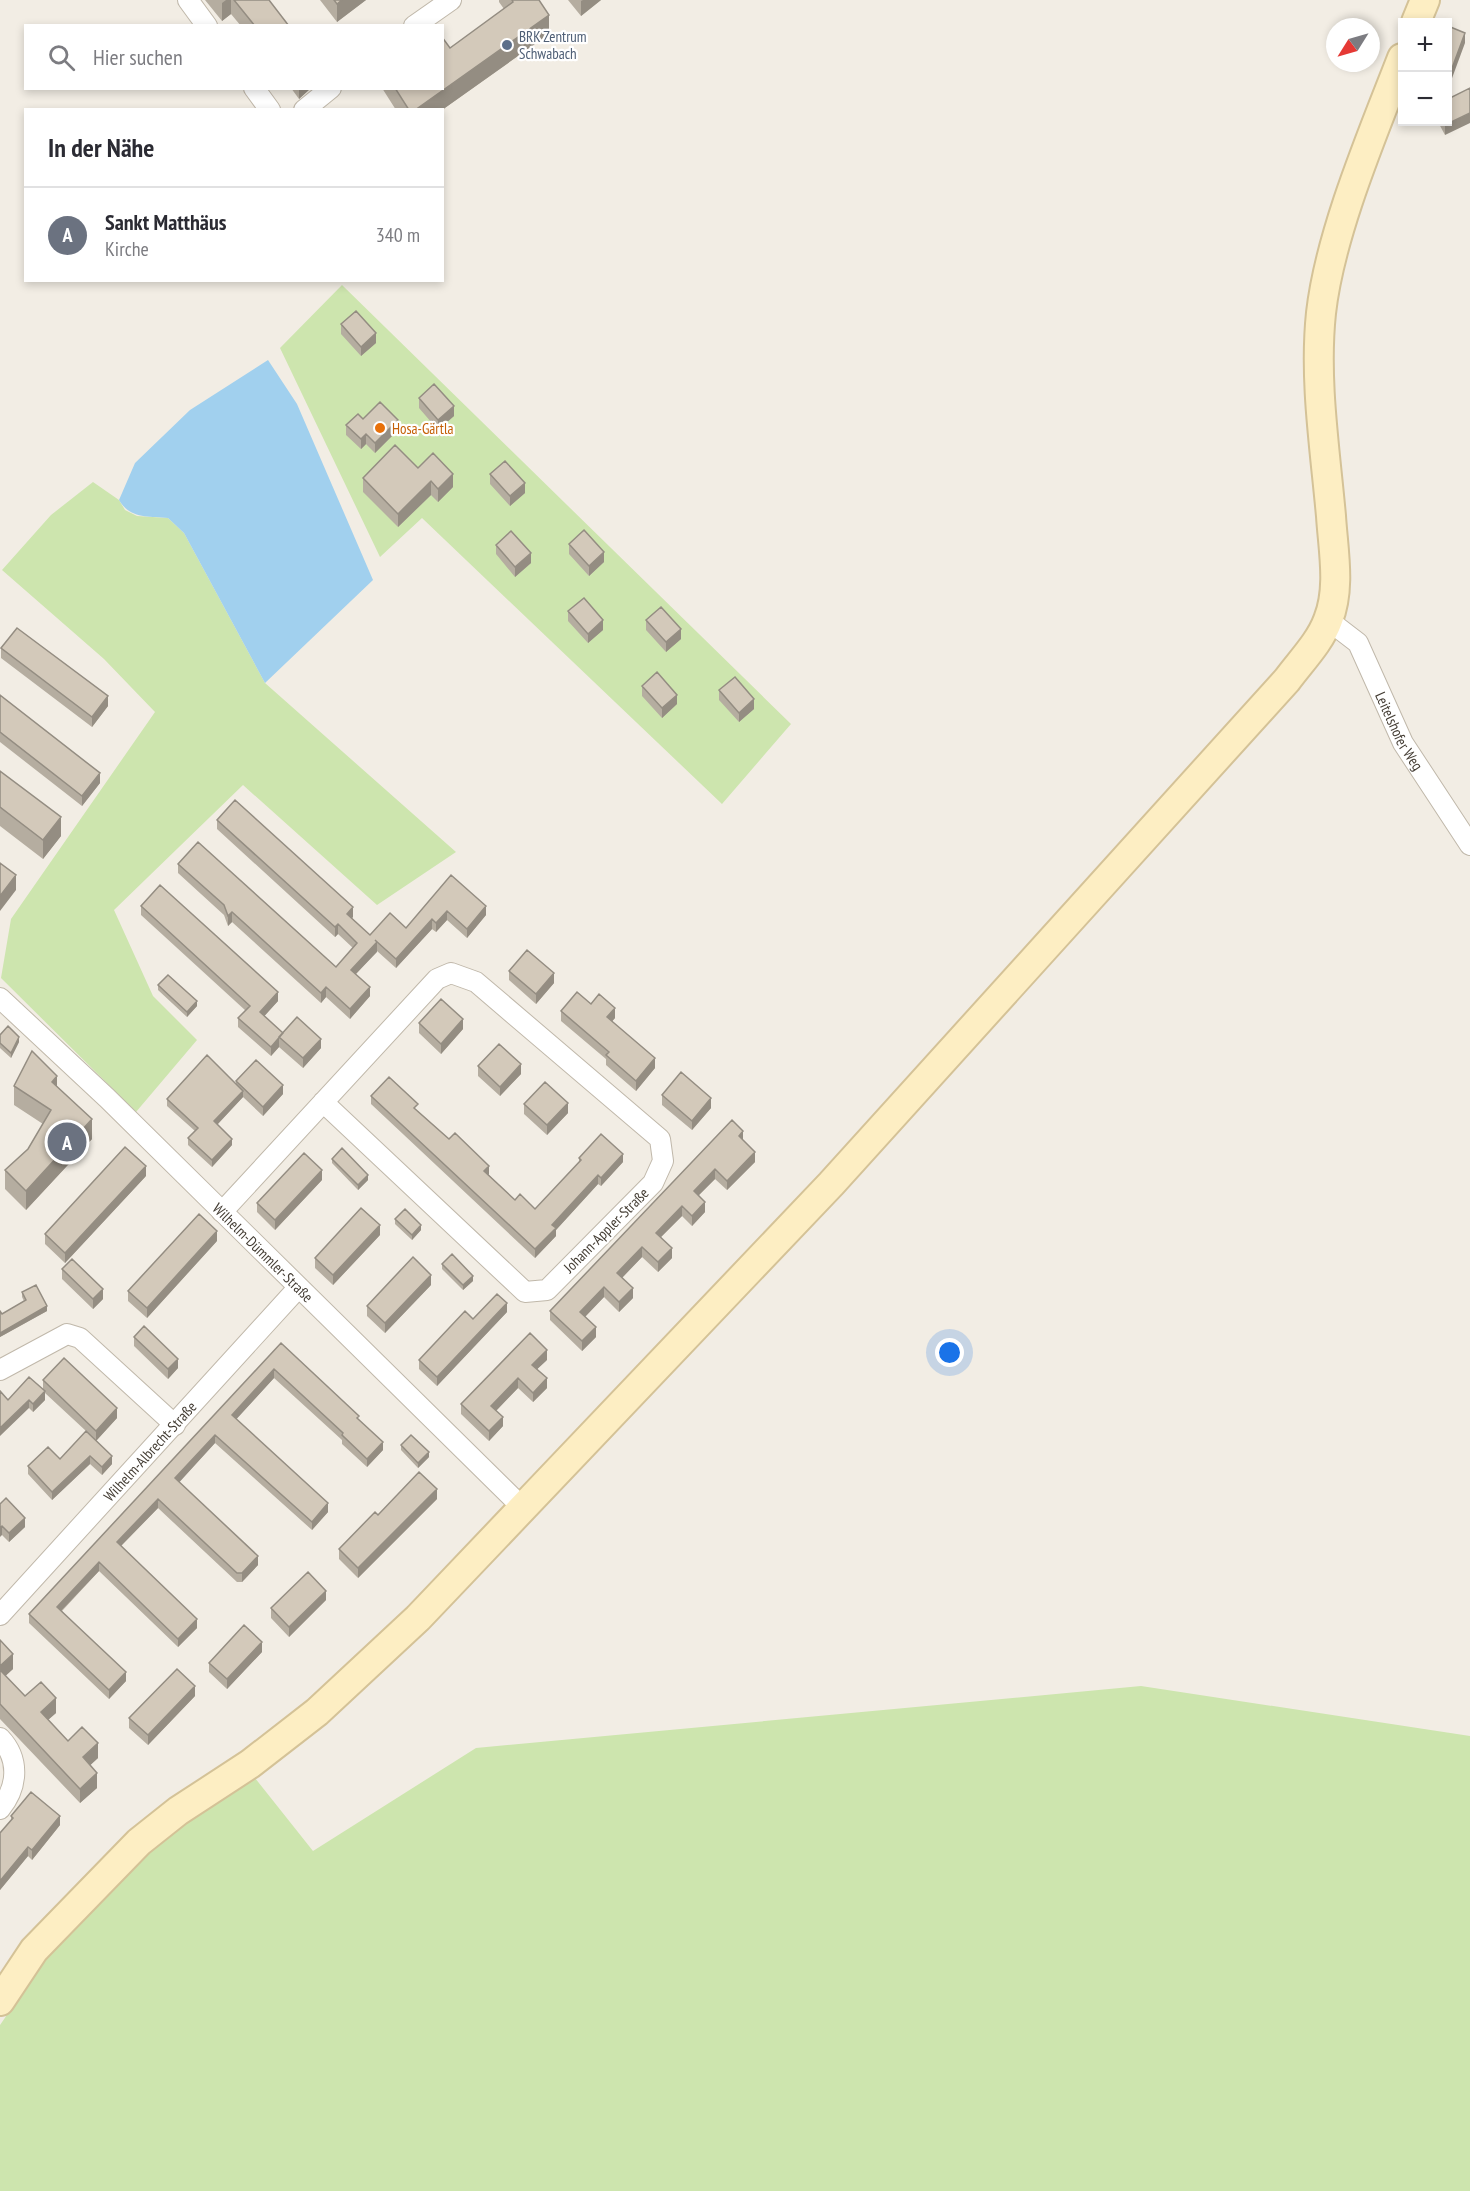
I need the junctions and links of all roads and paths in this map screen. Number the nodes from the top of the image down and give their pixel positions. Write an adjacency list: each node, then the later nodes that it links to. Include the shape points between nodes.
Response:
1 (188, 0): 5 (street)
2 (451, 0): 6 (street)
3 (1425, 0): 4 (main road)
4 (1418, 18)
5 (206, 24)
6 (417, 24)
7 (1398, 69): 12 (main road, via 1344,219 1321,312 1319,379 1334,562 1334,596)
8 (256, 90): 10 (street)
9 (329, 90): 11 (street)
10 (269, 108)
11 (306, 108)
12 (1328, 620): 13 (street, Leitelshofer Weg, via 1358,643 1403,743); 20 (main road, via 1287,680 831,1184)
13 (1470, 845)
14 (0, 998): 16 (street, Wilhelm-Dümmler-Straße)
15 (323, 1102): 15 (street, Johann-Appler-Straße, via 437,979 451,973 476,982 660,1139 663,1161 653,1183 547,1290 525,1292); 16 (street, Johann-Appler-Straße)
16 (222, 1212): 17 (street, Wilhelm-Dümmler-Straße)
17 (298, 1288): 19 (street, Wilhelm-Albrecht-Straße); 20 (street, Wilhelm-Dümmler-Straße)
18 (0, 1370): 19 (street, via 67,1334 80,1338)
19 (175, 1425): 21 (street, Wilhelm-Albrecht-Straße)
20 (524, 1508): 24 (main road, via 418,1618 317,1712 250,1764 178,1810 140,1842 33,1950)
21 (0, 1615)
22 (0, 1738): 23 (street, via 11,1749 15,1779)
23 (0, 1809)
24 (0, 2001)

